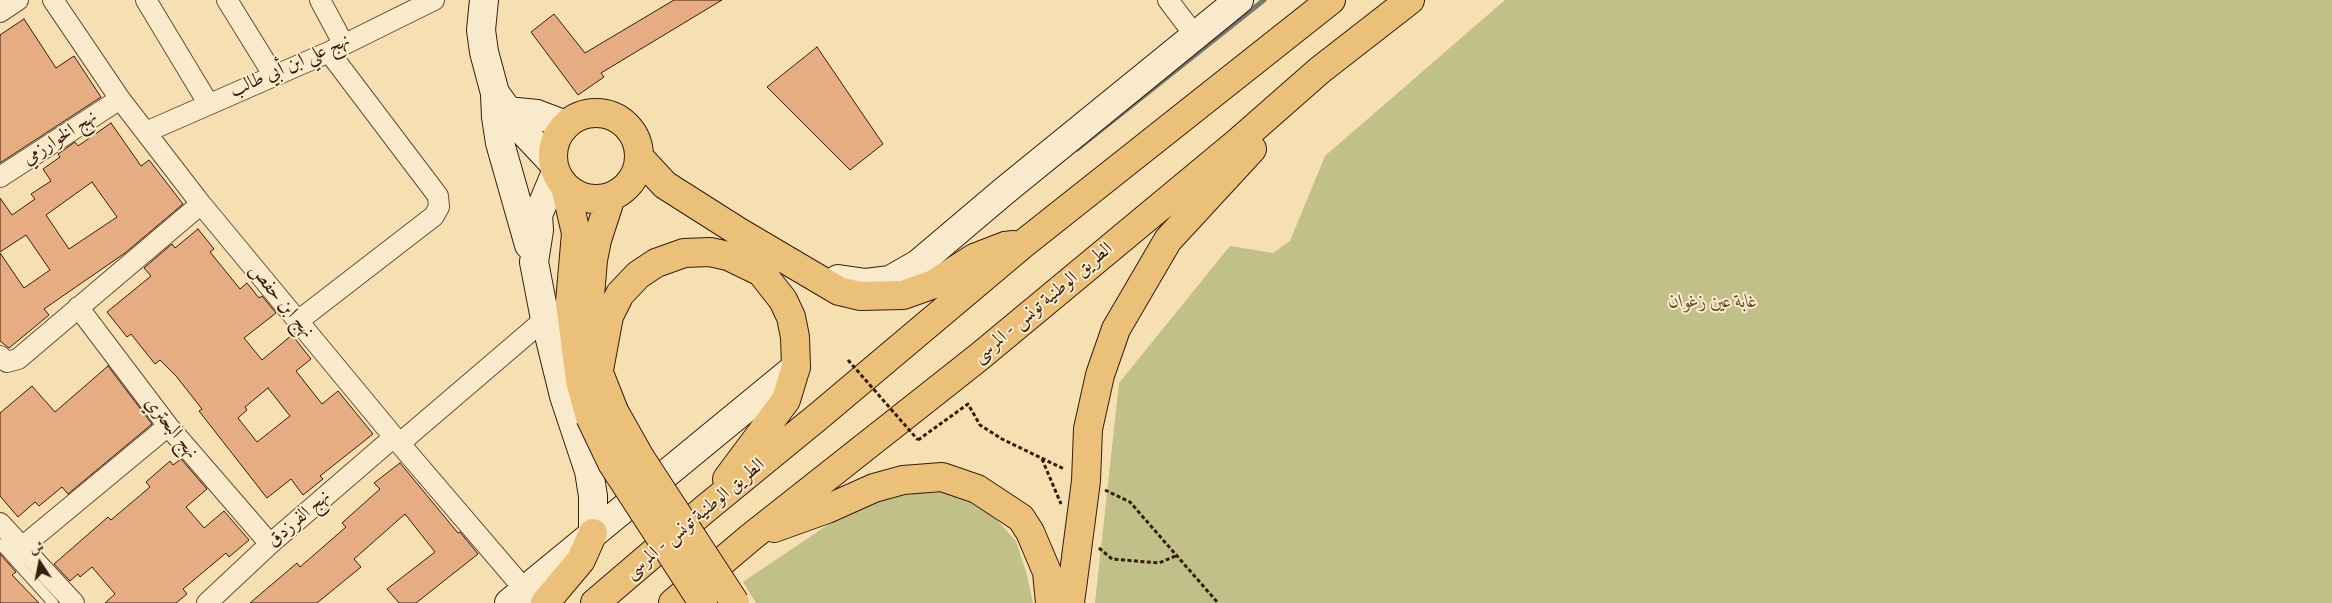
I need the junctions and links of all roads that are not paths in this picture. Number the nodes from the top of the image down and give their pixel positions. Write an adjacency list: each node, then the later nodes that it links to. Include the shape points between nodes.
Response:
1 (18, 0): 12 (street)
2 (53, 0): 17 (street, نهج ابن حفص)
3 (227, 0): 16 (street)
4 (320, 0): 14 (street)
5 (484, 0): 18 (street, via 481,30 484,52)
6 (1168, 0): 13 (street)
7 (1239, 0): 13 (street)
8 (1331, 0): 27 (highway, الطريق الوطنية تونس - المرسى)
9 (1410, 0): 15 (highway, الطريق الوطنية تونس - المرسى)
10 (149, 1): 19 (street)
11 (423, 2): 14 (street, نهج علي ابن أبي طالب)
12 (0, 12)
13 (1196, 37): 29 (street, via 902,274 890,280 866,283)
14 (336, 48): 16 (street, نهج علي ابن أبي طالب); 32 (street, via 438,196 440,207 434,216)
15 (1320, 70): 42 (highway, الطريق الوطنية تونس - المرسى, via 979,357); 55 (highway, via 1276,125 1168,240 1116,329 1100,375 1088,429 1086,481)
16 (274, 76): 19 (street, نهج علي ابن أبي طالب)
17 (120, 99): 21 (street, نهج ابن حفص); 24 (street, نهج الخوارزمي)
18 (501, 102): 20 (street); 23 (street); 28 (street, via 496,117 500,143)
19 (208, 103): 21 (street, نهج علي ابن أبي طالب)
20 (566, 125): 22 (highway, via 580,116 597,113 613,117 627,127 636,140); 23 (highway, via 554,150)
21 (146, 132): 26 (street, نهج ابن حفص)
22 (639, 157): 25 (highway, via 636,174 626,188); 29 (highway, via 666,185)
23 (558, 174): 25 (highway, via 578,196); 28 (street, via 538,215); 36 (highway, via 576,233 570,302 580,381)
24 (0, 177)
25 (611, 197): 35 (highway, via 597,240 590,296 592,356)
26 (201, 204): 30 (street); 32 (street, نهج ابن حفص)
27 (1023, 244): 29 (highway, via 1005,246 974,258 934,284 903,295 860,296 839,291); 39 (highway, الطريق الوطنية تونس - المرسى)
28 (534, 262): 31 (street)
29 (808, 272)
30 (78, 307): 33 (street, via 18,359 7,362); 37 (street, نهج البحتري)
31 (545, 319): 38 (street, نهج الفرزدق); 41 (street, via 573,428 588,471 593,496)
32 (298, 321): 38 (street, نهج ابن حفص)
33 (0, 356)
34 (796, 367): 35 (highway, via 791,317 771,282 743,262 710,252 684,253 656,263 638,275 620,294 609,316); 39 (highway, via 786,400); 41 (street)
35 (599, 370): 36 (highway)
36 (602, 414): 52 (highway, bridge, via 612,463); 53 (highway, bridge, via 641,459)
37 (168, 426): 44 (street, نهج البحتري); 45 (street)
38 (397, 440): 44 (street, نهج الفرزدق); 46 (street, نهج ابن حفص)
39 (705, 509): 50 (highway, الطريق الوطنية تونس - المرسى)
40 (0, 523): 45 (street)
41 (593, 533): 46 (highway, via 581,560)
42 (751, 536): 51 (highway, الطريق الوطنية تونس - المرسى); 54 (highway, via 874,488 903,480 942,477 977,489 1021,518 1047,572)
43 (0, 544): 47 (lane)
44 (270, 544): 49 (street, نهج الفرزدق)
45 (22, 547): 48 (street)
46 (526, 599)
47 (53, 603)
48 (74, 603)
49 (206, 603)
50 (595, 603)
51 (673, 603)
52 (703, 603)
53 (735, 603)
54 (1050, 603)
55 (1070, 603)

